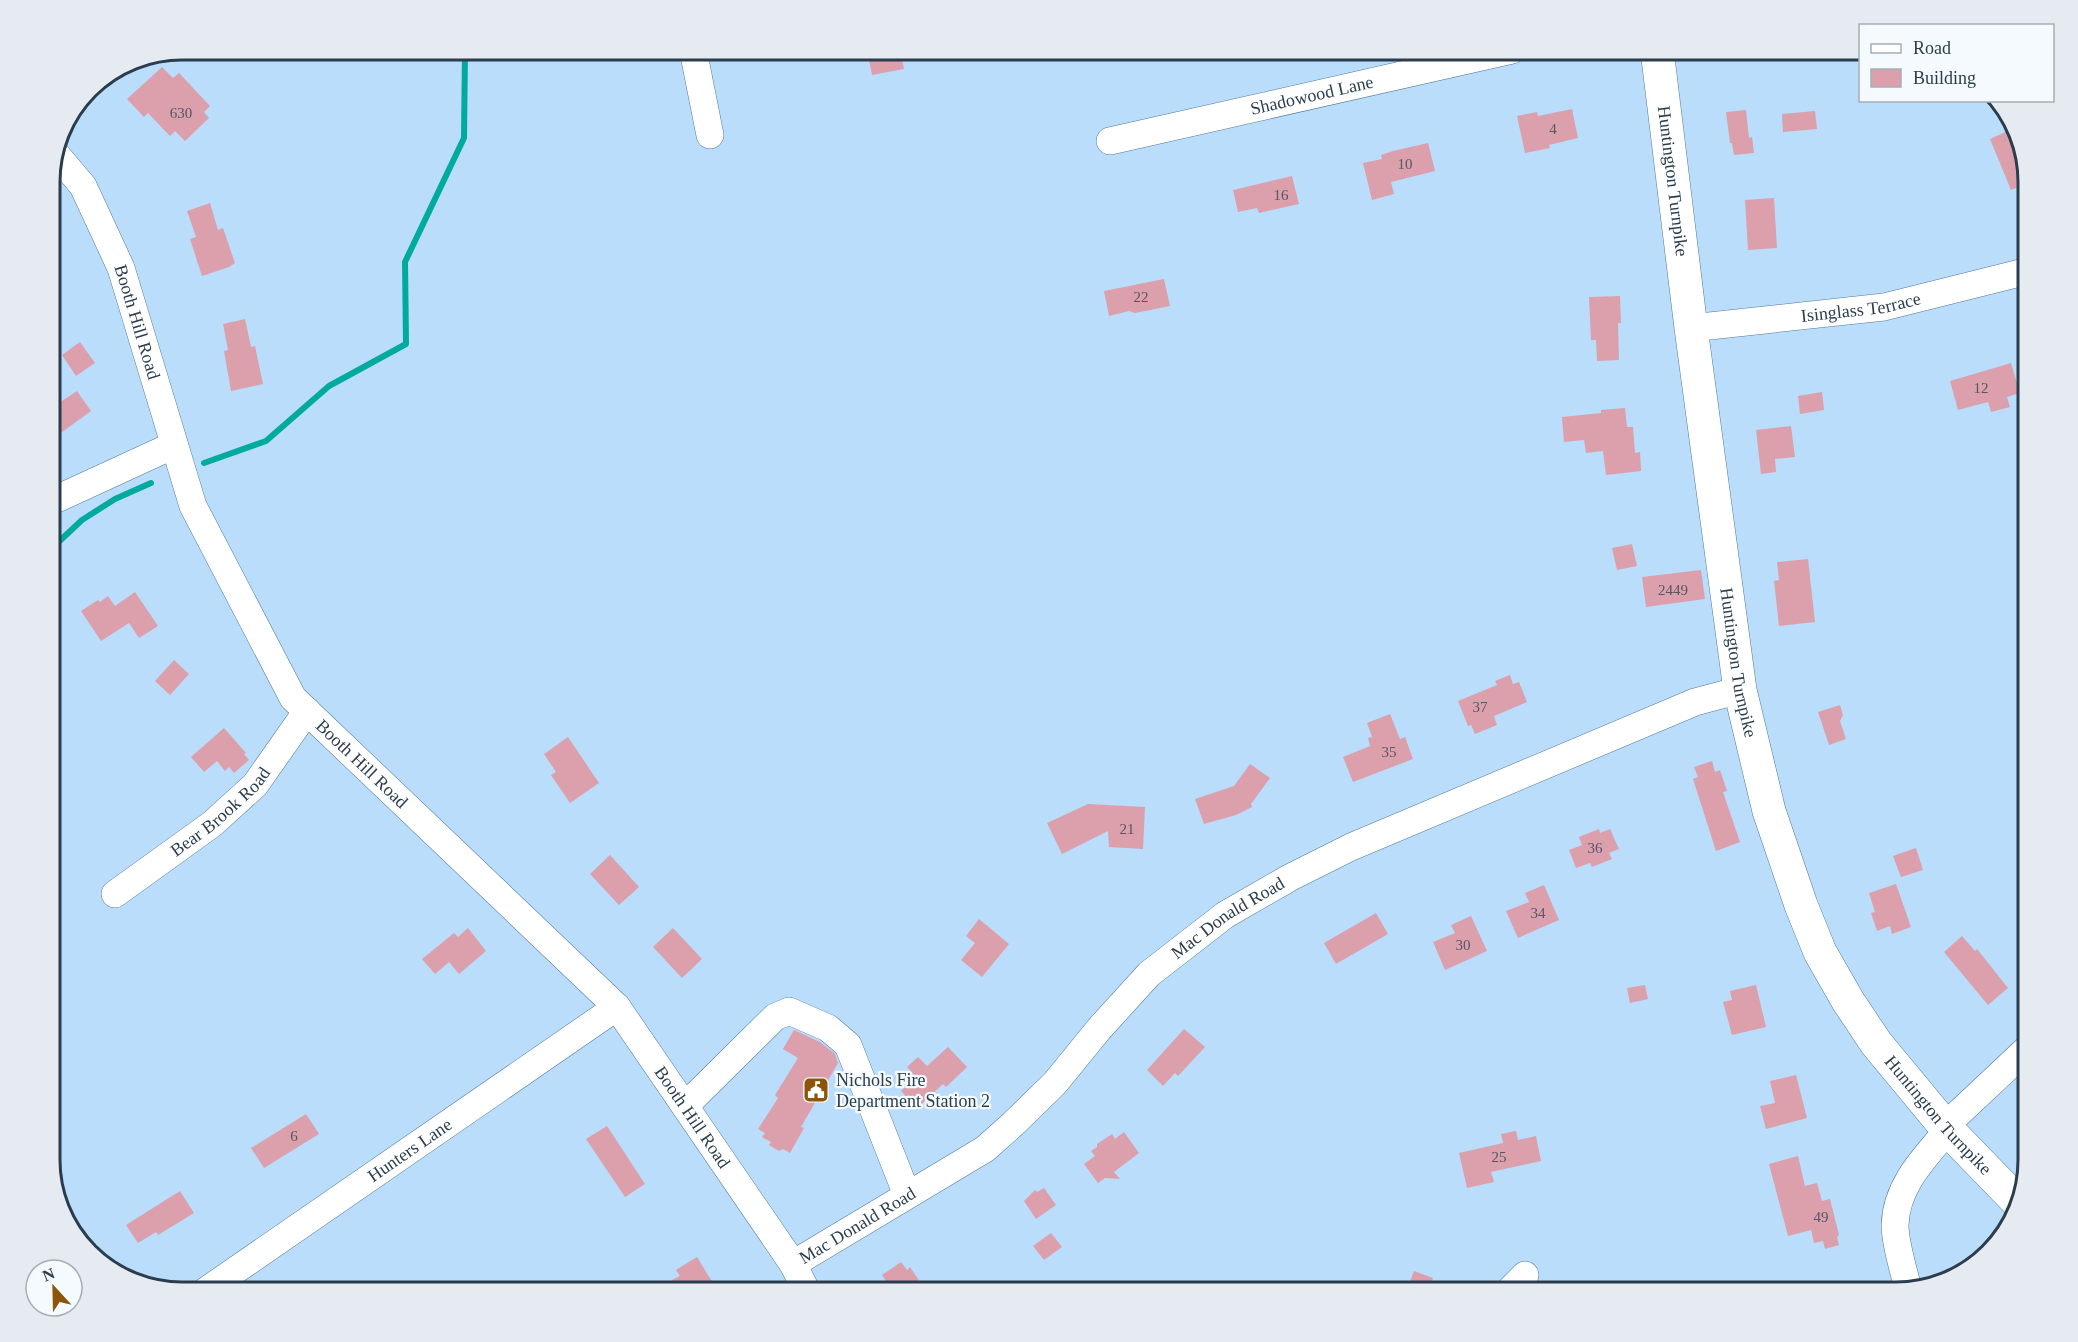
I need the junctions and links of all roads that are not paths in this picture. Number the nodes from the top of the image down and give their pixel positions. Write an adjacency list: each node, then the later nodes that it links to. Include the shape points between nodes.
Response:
1 (695, 60): 4 (street)
2 (1468, 60): 5 (street, Shadowood Lane)
3 (1659, 60): 8 (main road, Huntington Turnpike)
4 (710, 135)
5 (1110, 141)
6 (62, 161): 9 (street, Booth Hill Road, via 83,186 121,268)
7 (2018, 274): 8 (street, Isinglass Terrace, via 1884,307)
8 (1691, 328): 11 (main road, Huntington Turnpike)
9 (174, 445): 10 (street); 12 (street, Booth Hill Road, via 193,506 293,698)
10 (60, 497)
11 (1740, 690): 17 (main road, Huntington Turnpike, via 1769,811 1820,952 1876,1043); 18 (street, Mac Donald Road, via 1695,702 1351,848 1225,915 1149,974 1054,1083 985,1149)
12 (307, 711): 13 (street, Bear Brook Road, via 255,785 212,824); 14 (street, Booth Hill Road)
13 (115, 894)
14 (617, 1007): 16 (street, Booth Hill Road); 22 (street, Hunters Lane)
15 (2018, 1058): 17 (street)
16 (685, 1106): 18 (street, via 775,1017 789,1011 828,1028 848,1045); 20 (street, Booth Hill Road)
17 (1947, 1128): 19 (main road, Huntington Turnpike); 21 (street, via 1903,1189 1895,1227)
18 (907, 1195): 20 (street, Mac Donald Road)
19 (2012, 1196)
20 (793, 1264): 23 (street, Booth Hill Road)
21 (1906, 1281)
22 (220, 1282)
23 (802, 1282)

